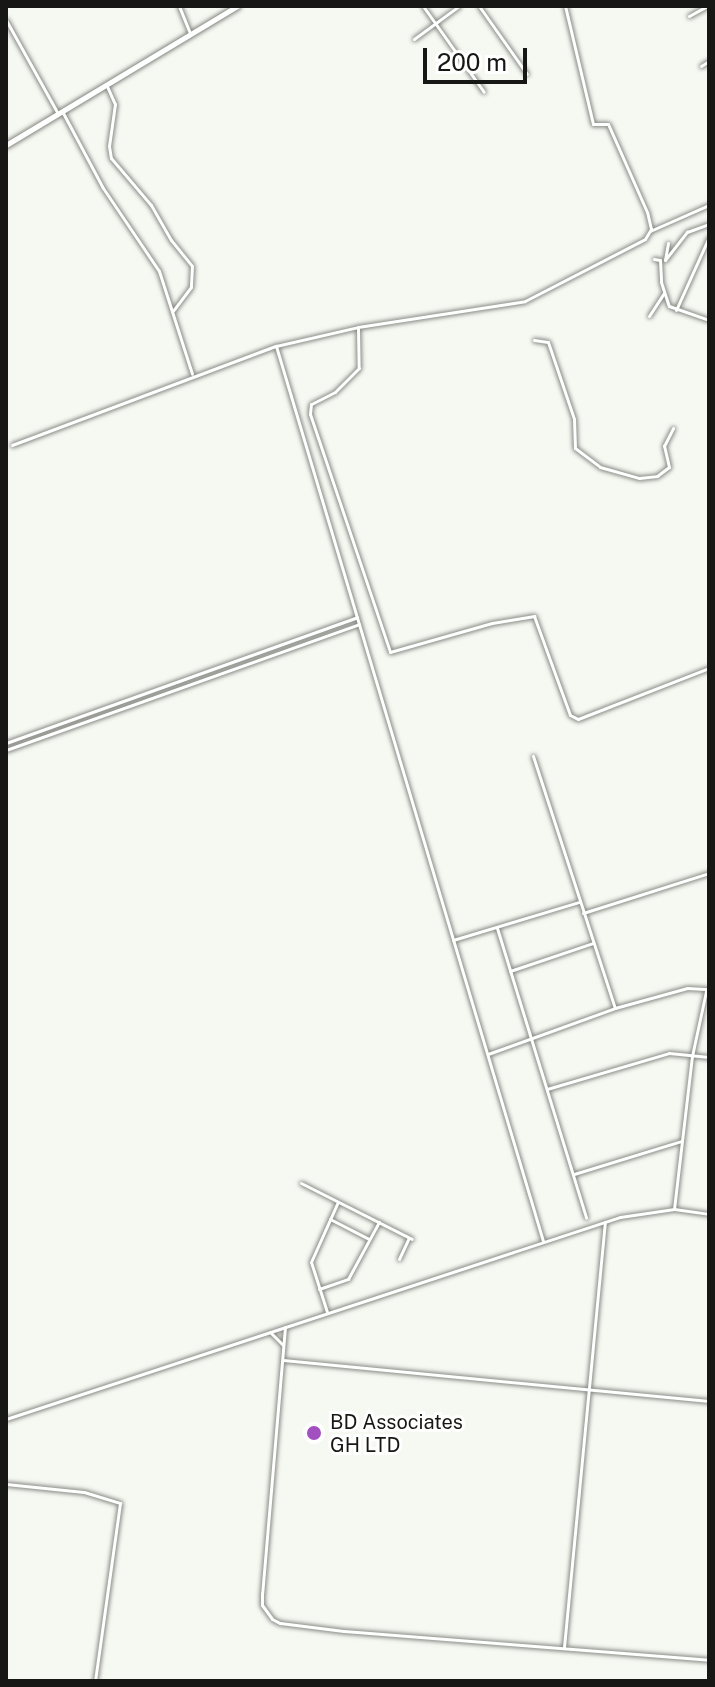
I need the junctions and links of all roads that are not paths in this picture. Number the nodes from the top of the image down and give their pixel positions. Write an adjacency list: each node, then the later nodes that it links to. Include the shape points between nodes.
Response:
1 (179, 6): 11 (street)
2 (237, 6): 11 (main road)
3 (423, 6): 10 (street)
4 (459, 6): 10 (street)
5 (479, 6): 15 (street)
6 (565, 6): 22 (street, via 593,124 608,124 647,212)
7 (707, 6): 8 (street)
8 (689, 16)
9 (6, 20): 18 (street)
10 (436, 23): 12 (street); 17 (street)
11 (190, 33): 16 (main road)
12 (414, 39)
13 (709, 61): 14 (street)
14 (701, 66)
15 (527, 74)
16 (106, 84): 18 (main road); 27 (street, via 115,104 111,158 192,266 191,287)
17 (484, 92)
18 (59, 111): 19 (main road); 27 (street, via 103,188 154,261)
19 (6, 145)
20 (709, 205): 22 (street)
21 (709, 224): 24 (street, via 687,232 665,260)
22 (650, 231): 31 (street, via 645,239 525,301)
23 (709, 237): 28 (street)
24 (668, 243)
25 (654, 259): 26 (street, via 660,260)
26 (664, 293): 28 (street); 29 (street)
27 (173, 311): 34 (street)
28 (676, 311): 30 (street)
29 (649, 316)
30 (709, 320)
31 (358, 327): 33 (street); 39 (street, via 359,368 335,392 311,404 310,414 390,652 534,616 570,715 578,719)
32 (534, 340): 35 (street, via 548,342 574,419 575,448 600,467 639,478 657,476 669,467 664,446)
33 (276, 346): 34 (street); 37 (street)
34 (192, 374): 36 (street)
35 (673, 428)
36 (12, 445)
37 (357, 617): 38 (street); 40 (street)
38 (359, 624): 41 (street); 47 (street)
39 (709, 668)
40 (6, 743)
41 (6, 750)
42 (533, 756): 44 (street)
43 (709, 873): 45 (street)
44 (579, 902): 45 (street); 46 (street)
45 (583, 913): 48 (street)
46 (497, 928): 47 (street); 49 (street)
47 (453, 940): 53 (street)
48 (593, 943): 49 (street); 51 (street)
49 (510, 971): 52 (street)
50 (708, 989): 51 (street, via 687,988); 54 (street)
51 (615, 1008): 52 (street)
52 (531, 1037): 53 (street); 56 (street)
53 (487, 1054): 68 (street)
54 (692, 1056): 55 (street); 56 (street, via 647,1057); 57 (street)
55 (709, 1057)
56 (547, 1089): 58 (street)
57 (681, 1141): 58 (street); 61 (street)
58 (574, 1174): 63 (street)
59 (301, 1183): 60 (street)
60 (338, 1203): 64 (street); 65 (street)
61 (674, 1209): 62 (street); 66 (street)
62 (709, 1214)
63 (586, 1218)
64 (330, 1219): 67 (street); 70 (street, via 311,1262)
65 (379, 1222): 67 (street); 69 (street, via 410,1239)
66 (605, 1222): 68 (street); 76 (street)
67 (370, 1239): 70 (street, via 348,1279)
68 (543, 1241): 71 (street)
69 (399, 1259)
70 (319, 1289): 71 (street)
71 (327, 1312): 72 (street)
72 (285, 1327): 73 (street); 74 (street)
73 (270, 1332): 74 (street); 78 (street)
74 (283, 1345): 75 (street)
75 (283, 1360): 76 (street); 80 (street, via 262,1593 262,1605 272,1619 344,1631)
76 (589, 1387): 77 (street); 80 (street)
77 (709, 1401)
78 (6, 1419)
79 (6, 1484): 82 (street, via 84,1492 120,1503)
80 (564, 1647): 81 (street)
81 (709, 1660)
82 (95, 1681)

